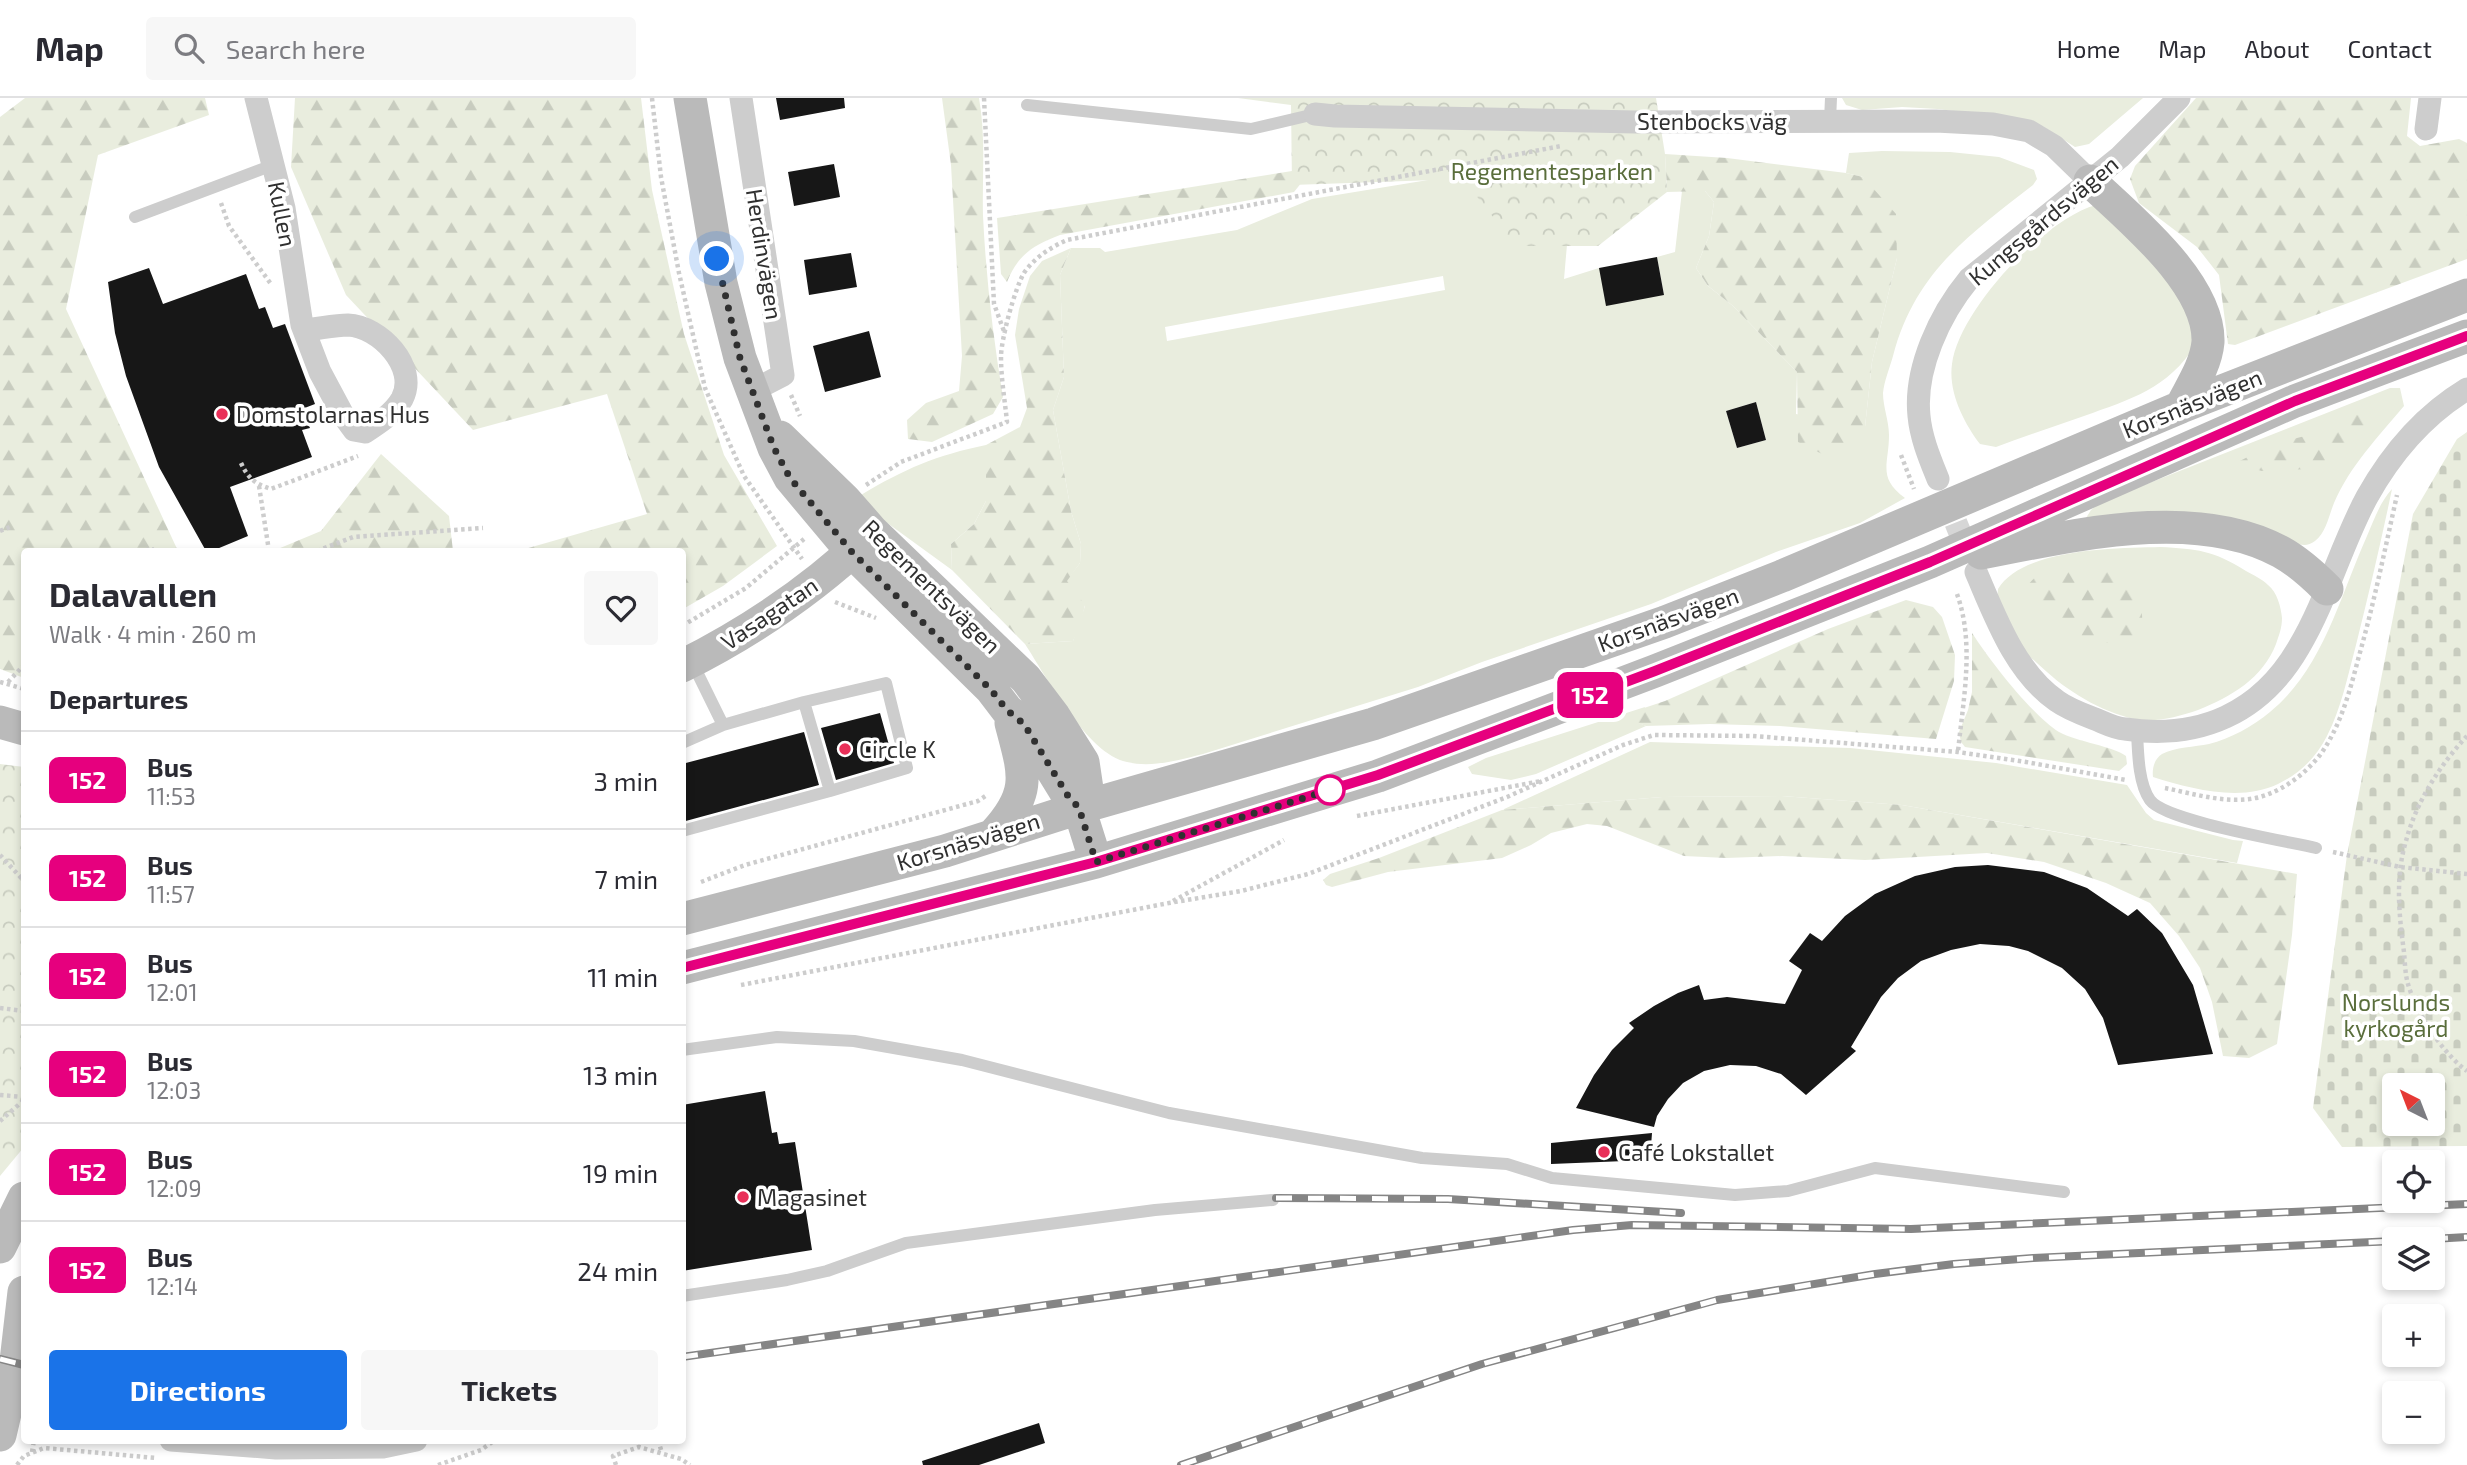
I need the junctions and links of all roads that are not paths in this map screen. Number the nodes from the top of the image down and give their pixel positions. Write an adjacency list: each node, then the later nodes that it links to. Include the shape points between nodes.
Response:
1 (256, 98): 11 (street, Kullen)
2 (690, 98): 18 (main road, Regementsvägen, via 721,283)
3 (741, 98): 18 (street, Herdinvägen, via 783,375)
4 (1831, 98): 9 (lane)
5 (2179, 98): 12 (street, Kungsgårdsvägen)
6 (2430, 98): 10 (street)
7 (1027, 104): 8 (lane, via 1251,129)
8 (1315, 114): 9 (street, Stenbocks väg)
9 (1830, 121): 12 (street, Stenbocks väg, via 1936,121 2029,131 2054,146)
10 (2426, 129)
11 (273, 165): 13 (lane); 15 (street, Kullen)
12 (2090, 181): 19 (main road, via 2166,257 2202,310 2208,344); 20 (street, Kungsgårdsvägen, via 1969,279 1951,304 1928,355 1919,398 1927,453)
13 (135, 217)
14 (2467, 295): 19 (main road, Korsnäsvägen)
15 (304, 330): 15 (street, Kullen, via 320,372 354,430 365,432 383,420 406,387 396,354 369,331 350,325)
16 (2467, 336): 23 (main road, Korsnäsvägen, via 2295,401)
17 (2467, 390): 24 (street, via 2436,411 2398,449 2367,498)
18 (752, 391): 21 (main road, Regementsvägen, via 790,478)
19 (2181, 407): 34 (main road, Korsnäsvägen, via 1665,622 1373,724)
20 (1938, 479)
21 (862, 542): 25 (main road, Vasagatan, via 803,593); 27 (main road, Regementsvägen); 33 (main road, Regementsvägen, via 1026,679)
22 (1976, 572): 31 (street, via 1996,620 2042,688 2075,711)
23 (1942, 573): 24 (main road, via 2085,534 2143,527 2200,528 2251,539 2280,551); 40 (main road, Korsnäsvägen, via 1655,671 1378,775)
24 (2327, 589): 31 (street, via 2287,667 2244,708 2188,729)
25 (687, 664): 29 (lane)
26 (804, 702): 29 (lane); 35 (lane); 35 (lane, via 886,683 907,768)
27 (1007, 710): 36 (main road, Regementsvägen, via 1024,724); 38 (main road, via 1024,774 1020,799)
28 (0, 722): 30 (main road)
29 (723, 725): 32 (lane)
30 (21, 728)
31 (2137, 731): 39 (lane, via 2141,775 2150,801 2176,817)
32 (686, 741)
33 (1083, 762): 34 (main road, via 1117,781); 36 (main road, via 1087,789)
34 (1157, 785): 36 (main road, Korsnäsvägen)
35 (831, 791): 37 (lane)
36 (1079, 808): 38 (main road, Korsnäsvägen); 40 (main road)
37 (686, 830)
38 (994, 834): 41 (main road, Korsnäsvägen, via 945,851)
39 (2316, 848)
40 (1096, 862): 42 (main road, Korsnäsvägen)
41 (686, 918)
42 (686, 967)
43 (686, 1049): 44 (lane, via 777,1037 854,1041 962,1060 1169,1113 1409,1156 1507,1164 1552,1178 1735,1195 1788,1191 1875,1168)
44 (2064, 1192)
45 (1273, 1200): 48 (lane, via 1154,1210 906,1243 827,1271)
46 (21, 1204): 47 (main road)
47 (0, 1247)
48 (686, 1295)
49 (21, 1318): 50 (main road)
50 (8, 1416)
51 (407, 1444): 52 (street, via 384,1454 276,1448)
52 (166, 1450)

